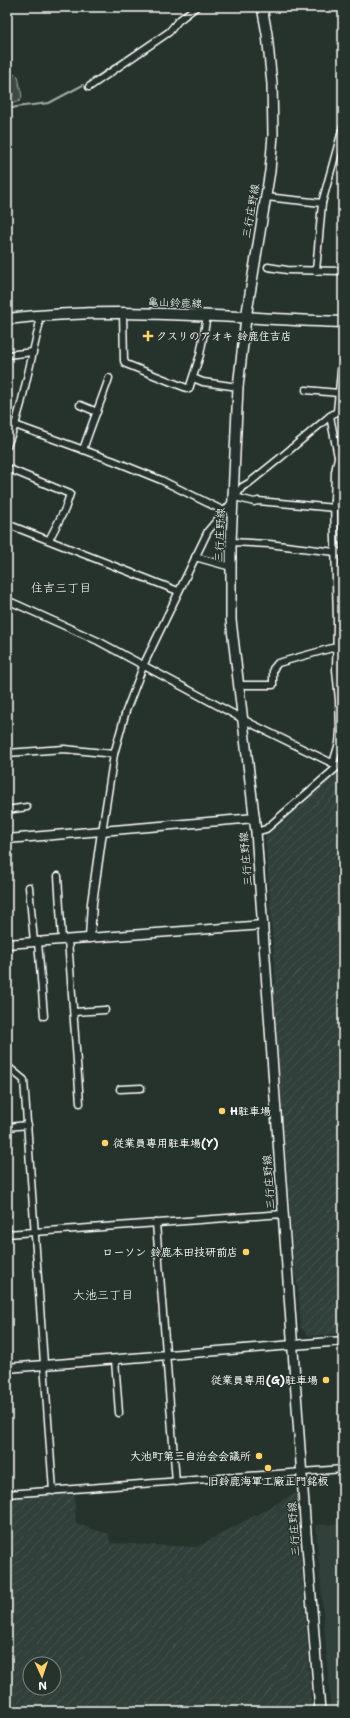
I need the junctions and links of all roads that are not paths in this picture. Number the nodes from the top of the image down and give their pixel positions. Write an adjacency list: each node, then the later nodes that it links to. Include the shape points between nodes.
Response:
1 (196, 7): 3 (street, via 169,32)
2 (262, 7): 5 (main road, 三行庄野線, via 272,84 272,135)
3 (89, 87)
4 (343, 127): 6 (street)
5 (266, 197): 6 (street); 13 (main road, 三行庄野線)
6 (322, 203): 8 (street)
7 (268, 267): 8 (street)
8 (316, 271): 9 (street)
9 (343, 271)
10 (122, 313): 11 (main road, 亀山鈴鹿線); 12 (main road, 亀山鈴鹿線); 20 (street, via 126,364 189,389)
11 (38, 316): 14 (main road, 亀山鈴鹿線); 16 (street, via 39,326)
12 (208, 316): 13 (main road, 亀山鈴鹿線); 20 (street)
13 (246, 318): 15 (main road, 亀山鈴鹿線); 21 (main road, 三行庄野線)
14 (7, 320)
15 (343, 322)
16 (33, 352): 18 (street); 30 (street)
17 (343, 352): 23 (street)
18 (7, 355)
19 (109, 378): 27 (street)
20 (193, 378): 21 (street)
21 (238, 387): 35 (main road, 三行庄野線)
22 (306, 390): 23 (street)
23 (338, 394): 26 (street)
24 (80, 405): 27 (street)
25 (343, 408): 26 (street)
26 (337, 411): 28 (street)
27 (97, 412): 32 (street)
28 (330, 416): 33 (street); 35 (street, via 242,487)
29 (7, 423): 30 (street)
30 (15, 425): 31 (street); 32 (street)
31 (7, 446)
32 (83, 450): 38 (street, via 161,480)
33 (340, 466): 37 (street)
34 (7, 468): 40 (street, via 70,494)
35 (234, 499): 37 (street); 38 (street); 41 (main road, 三行庄野線)
36 (343, 499): 37 (street)
37 (334, 504): 42 (street)
38 (224, 511): 44 (street, via 208,531)
39 (7, 524): 40 (street)
40 (49, 540): 46 (street)
41 (231, 542): 42 (street); 45 (main road, 三行庄野線)
42 (335, 552): 43 (street); 49 (street)
43 (343, 553)
44 (194, 557): 45 (street); 46 (street)
45 (231, 567): 51 (main road, 三行庄野線, via 231,620)
46 (178, 592): 50 (street)
47 (7, 600): 50 (street)
48 (343, 645): 49 (street)
49 (336, 647): 51 (street, via 278,663 273,669 273,685); 55 (street, via 340,731)
50 (144, 664): 52 (street); 54 (street, via 126,710)
51 (239, 685): 52 (main road, 三行庄野線)
52 (243, 719): 55 (street); 58 (main road, 三行庄野線)
53 (7, 754): 54 (street, via 64,749)
54 (114, 754): 59 (street)
55 (338, 763): 60 (street, via 266,829)
56 (27, 807): 57 (street)
57 (7, 810)
58 (255, 818): 59 (street); 60 (main road, 三行庄野線)
59 (102, 832): 61 (street); 65 (street)
60 (256, 832): 64 (main road, 三行庄野線)
61 (7, 839)
62 (58, 876): 66 (street)
63 (29, 887): 67 (street)
64 (263, 925): 65 (street); 78 (main road, 三行庄野線)
65 (90, 938): 66 (street)
66 (65, 940): 67 (street); 70 (street)
67 (36, 942): 68 (street); 71 (street)
68 (7, 944)
69 (105, 1010): 70 (street)
70 (74, 1012): 75 (street)
71 (44, 1016)
72 (7, 1066): 76 (street, via 24,1080)
73 (141, 1088): 74 (street)
74 (120, 1089)
75 (80, 1103)
76 (28, 1125): 77 (street); 80 (street)
77 (7, 1127)
78 (283, 1214): 79 (street); 83 (main road, 三行庄野線)
79 (156, 1223): 80 (street); 84 (street)
80 (34, 1232): 81 (street); 86 (street)
81 (7, 1234)
82 (343, 1341): 83 (street)
83 (293, 1346): 84 (street); 90 (main road, 三行庄野線)
84 (166, 1356): 85 (street); 91 (street)
85 (115, 1360): 86 (street); 88 (street)
86 (45, 1365): 87 (street); 92 (street)
87 (7, 1368)
88 (119, 1413)
89 (343, 1469): 90 (street)
90 (302, 1472): 91 (street); 94 (main road, 三行庄野線)
91 (176, 1482): 92 (street)
92 (53, 1490): 93 (street)
93 (7, 1494)
94 (320, 1711)

